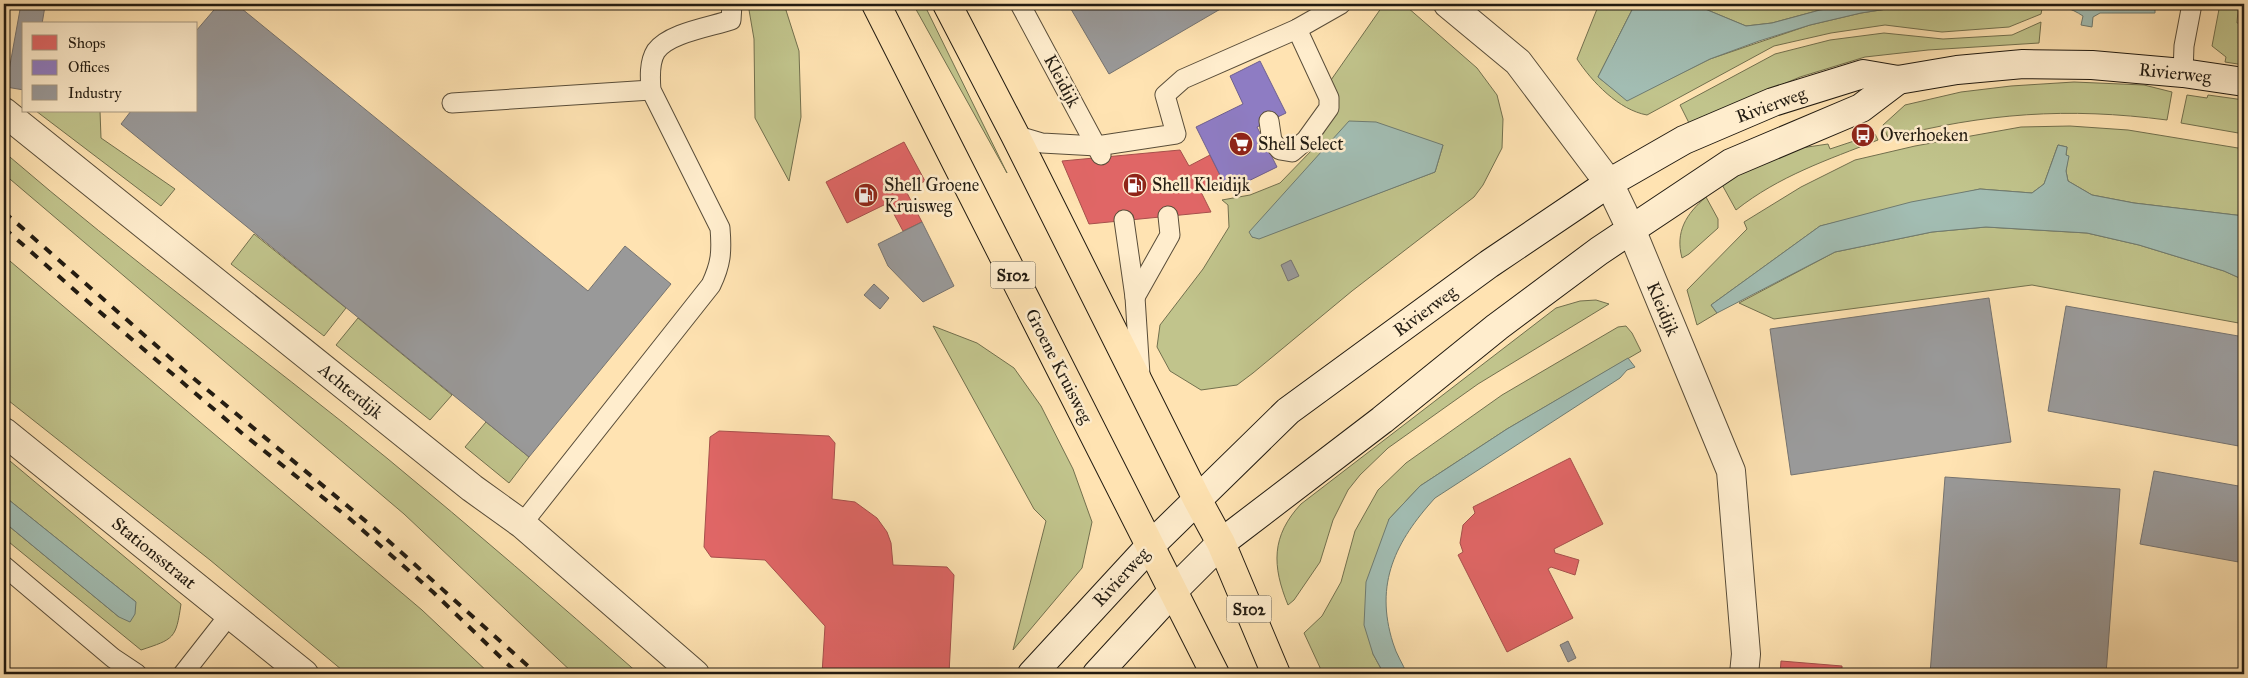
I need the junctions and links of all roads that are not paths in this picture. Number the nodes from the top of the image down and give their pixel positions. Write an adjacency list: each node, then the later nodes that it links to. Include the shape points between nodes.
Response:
1 (732, 4): 12 (lane, via 731,20 668,39 655,52)
2 (876, 4): 28 (main road, Groene Kruisweg / S102)
3 (947, 4): 16 (main road, S102)
4 (1020, 4): 17 (lane, Kleidijk)
5 (1341, 4): 8 (lane)
6 (1448, 4): 18 (street, Kleidijk, via 1518,62)
7 (2192, 4): 9 (lane)
8 (1297, 29): 15 (lane, via 1329,98 1330,108 1306,140 1292,152 1280,150 1272,141); 17 (lane, via 1241,62 1183,79 1165,95 1176,134 1151,146)
9 (2182, 73): 10 (street, Rivierweg, via 2092,65 2022,64); 11 (street, Rivierweg)
10 (1898, 80): 18 (street, Rivierweg, via 1863,74 1774,102 1684,140); 21 (street, Rivierweg, via 1861,108 1731,163)
11 (2244, 82)
12 (650, 90): 13 (lane); 26 (lane, via 720,228 720,267 711,285)
13 (452, 103)
14 (4, 112): 26 (street, Achterdijk, via 464,482)
15 (1268, 121)
16 (1015, 135): 17 (lane, via 1042,143); 23 (main road, S102)
17 (1100, 152)
18 (1608, 183): 21 (street, Kleidijk); 25 (street, Rivierweg, via 1490,264 1288,411)
19 (1168, 216): 22 (lane, via 1170,236)
20 (1124, 220): 22 (lane)
21 (1631, 229): 27 (street, Rivierweg, via 1497,327); 40 (street, Kleidijk, via 1731,471 1746,654)
22 (1135, 297): 23 (lane)
23 (1140, 386): 25 (main road, S102)
24 (4, 432): 31 (street, Stationsstraat)
25 (1197, 498): 27 (main road, S102); 28 (street, Rivierweg)
26 (522, 524): 35 (street, Achterdijk)
27 (1222, 543): 30 (street, Rivierweg); 39 (main road, S102)
28 (1151, 545): 30 (main road, Groene Kruisweg / S102); 36 (street, Rivierweg)
29 (4, 566): 32 (lane, via 113,658)
30 (1173, 591): 37 (street, Rivierweg); 38 (main road, Groene Kruisweg / S102)
31 (230, 614): 33 (lane); 34 (street, Stationsstraat)
32 (137, 674)
33 (183, 674)
34 (304, 674)
35 (695, 674)
36 (1032, 674)
37 (1097, 674)
38 (1215, 674)
39 (1276, 674)
40 (1744, 674)

